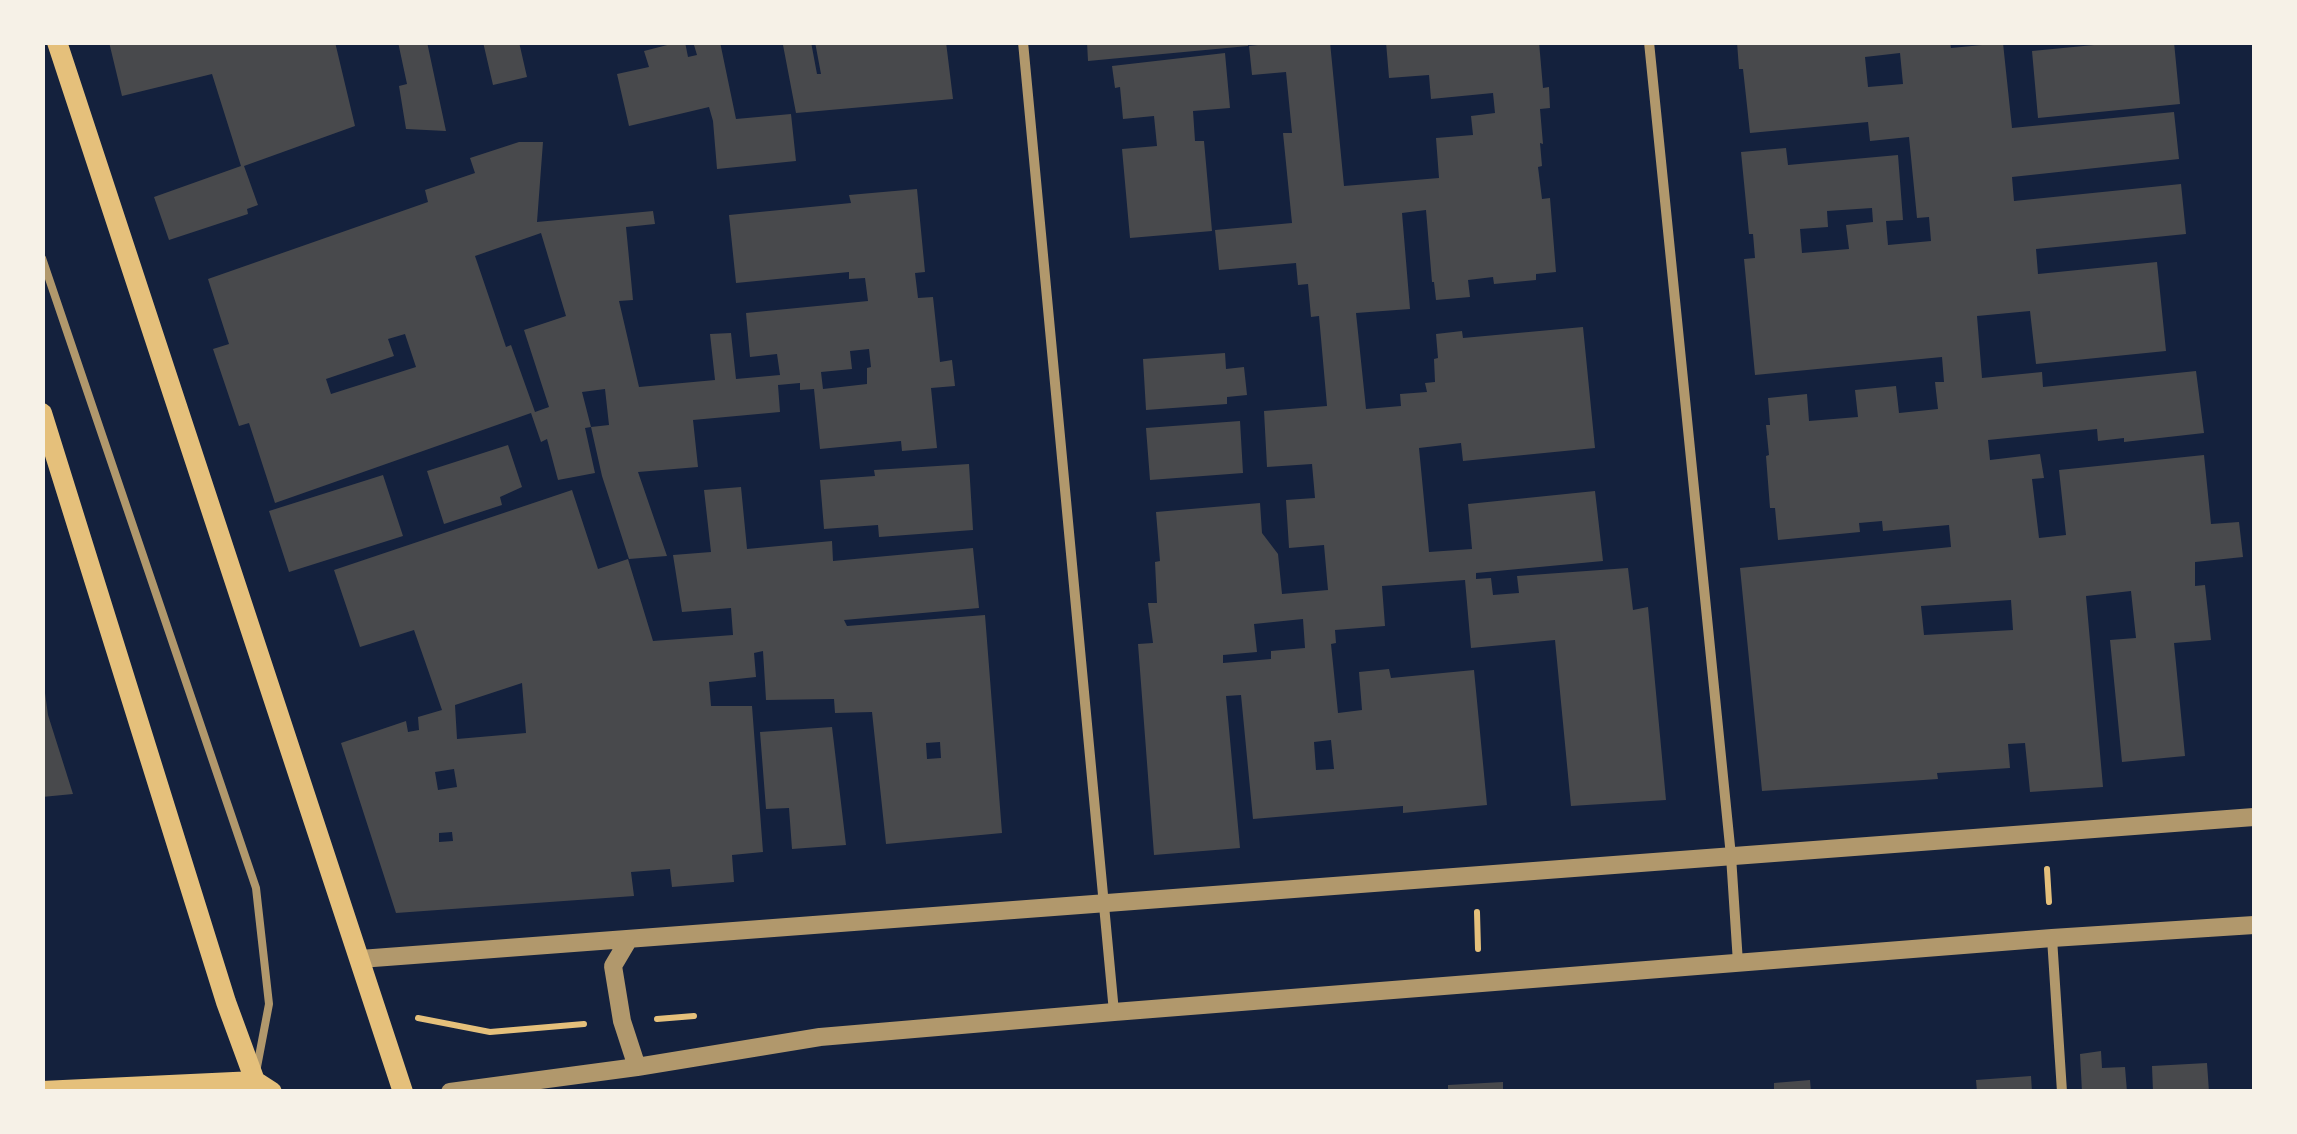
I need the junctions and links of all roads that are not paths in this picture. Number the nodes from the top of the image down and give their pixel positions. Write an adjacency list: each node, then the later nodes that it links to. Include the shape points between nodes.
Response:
1 (57, 42): 12 (main road)
2 (1023, 42): 8 (street)
3 (1649, 42): 7 (street)
4 (42, 258): 16 (lane, via 256,888 269,1004)
5 (42, 414): 16 (main road, via 226,1002)
6 (2254, 816): 7 (street)
7 (1731, 856): 8 (street); 13 (street)
8 (1103, 902): 10 (street); 14 (street)
9 (2254, 924): 11 (street)
10 (629, 938): 12 (street); 15 (street, via 613,966)
11 (2052, 938): 13 (street); 20 (street)
12 (360, 959): 18 (main road)
13 (1738, 964): 14 (street)
14 (1114, 1012): 15 (street, via 820,1037)
15 (637, 1067): 19 (street)
16 (260, 1088): 17 (main road)
17 (42, 1091)
18 (404, 1092)
19 (450, 1092)
20 (2062, 1092)

